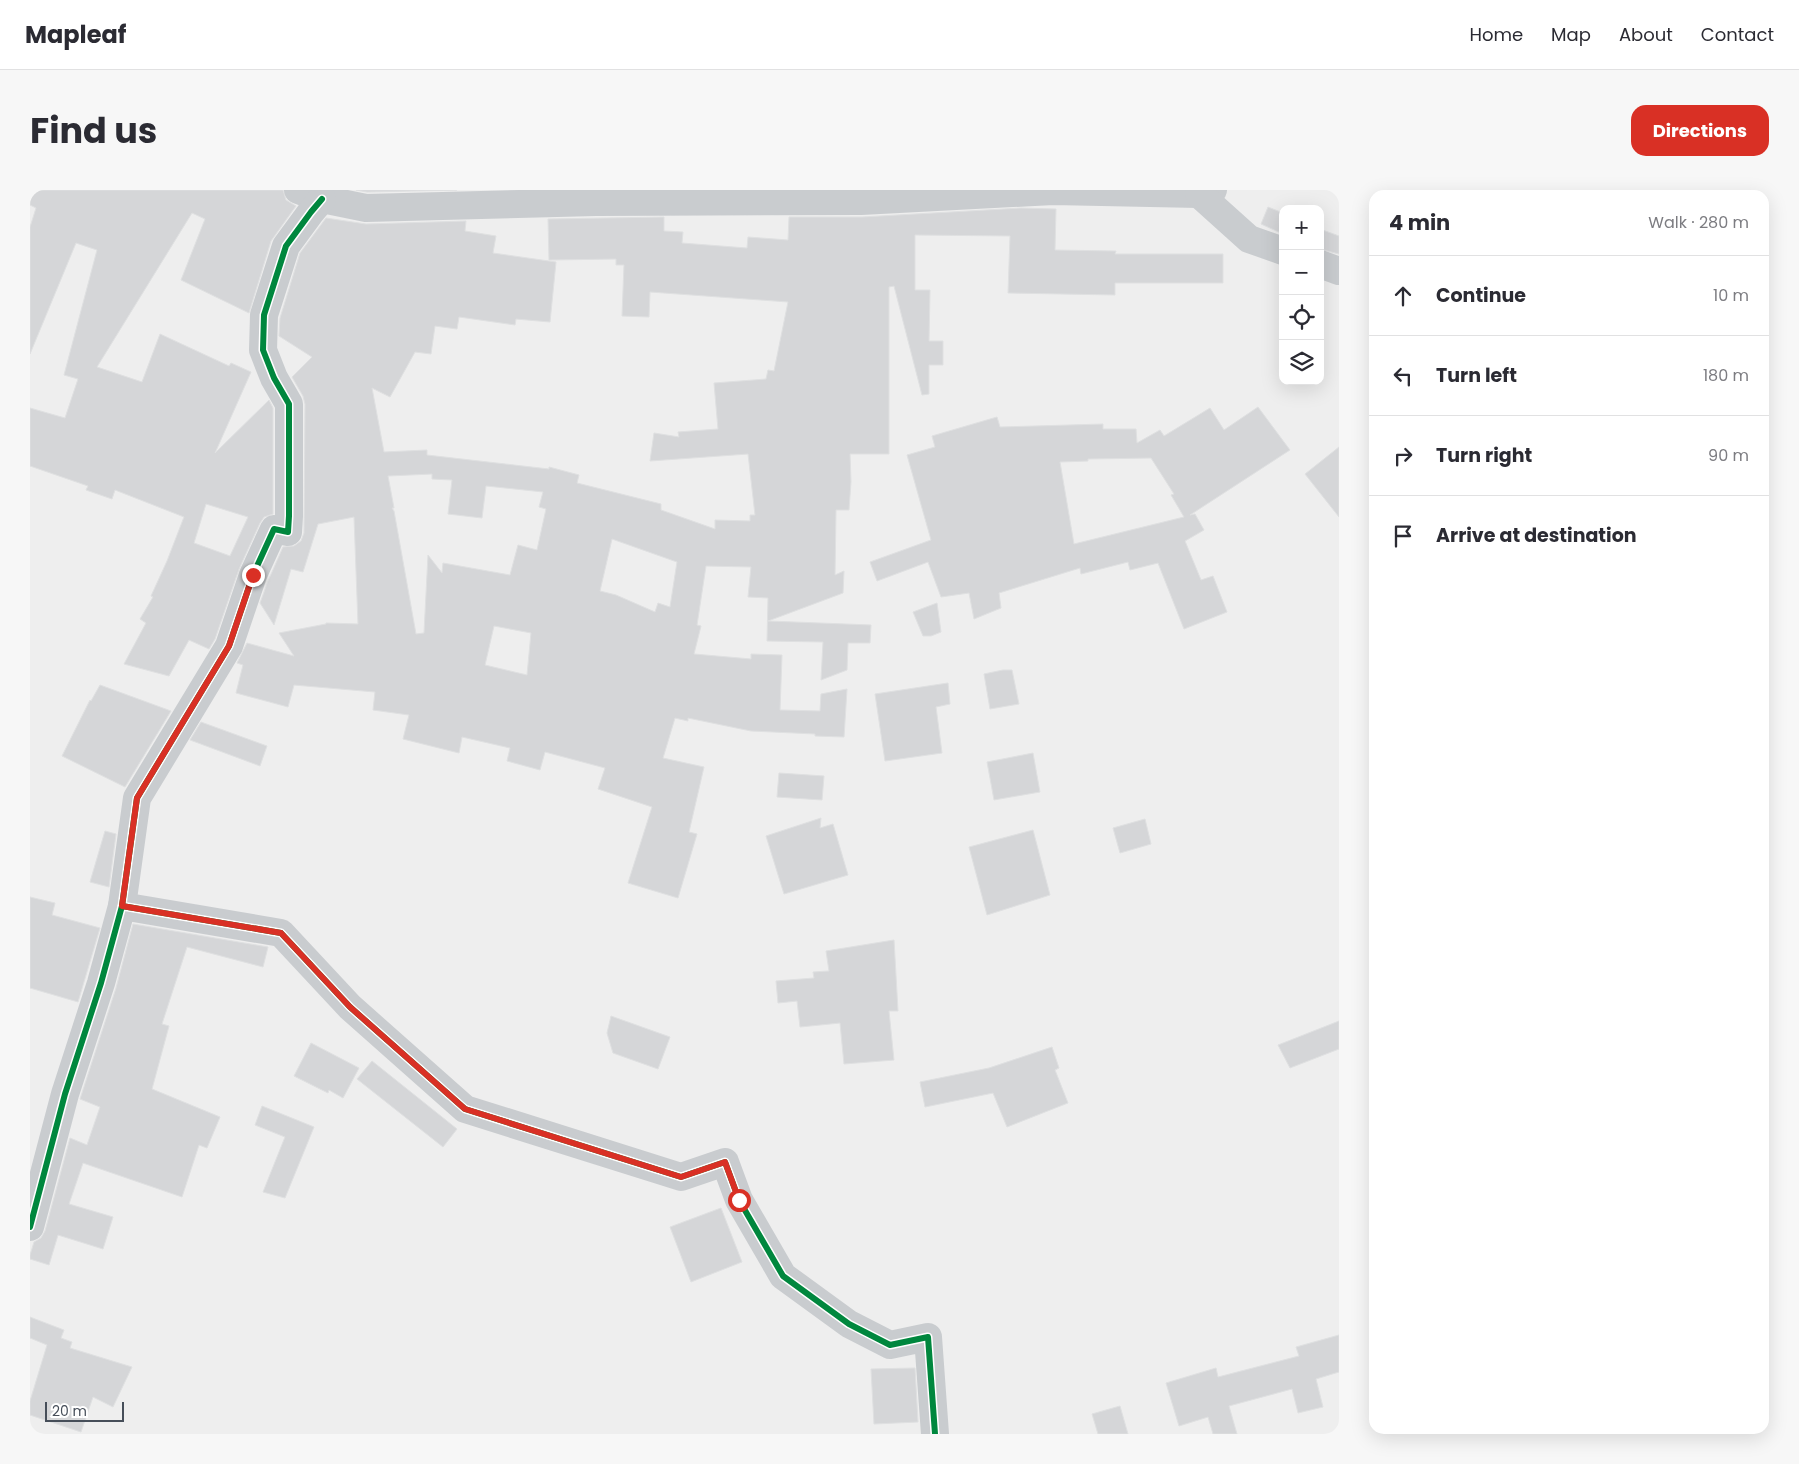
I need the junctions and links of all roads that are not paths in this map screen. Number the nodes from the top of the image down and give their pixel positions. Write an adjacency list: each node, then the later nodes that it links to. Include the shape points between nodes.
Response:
1 (1206, 192): 2 (street, via 1053,191 861,201 596,202 366,208); 3 (street, via 1250,239)
2 (310, 194): 6 (street, via 311,212 286,246 264,316 263,350 274,378 290,404 288,532 274,530 253,575 229,646 137,798)
3 (1280, 250)
4 (1324, 265): 5 (street)
5 (1339, 271)
6 (122, 906): 7 (street, via 65,1094); 8 (street, via 281,933 350,1007 465,1109 681,1177 725,1162 739,1200 782,1276 849,1324 890,1345 928,1337)
7 (30, 1227)
8 (935, 1434)

